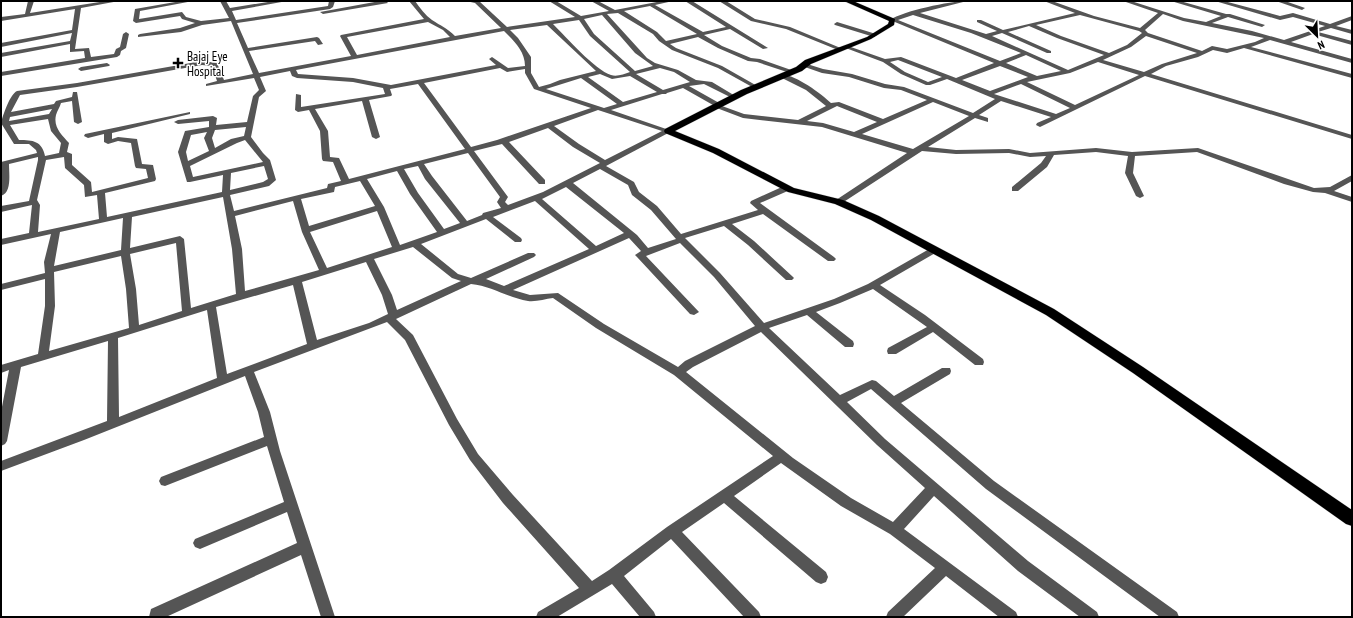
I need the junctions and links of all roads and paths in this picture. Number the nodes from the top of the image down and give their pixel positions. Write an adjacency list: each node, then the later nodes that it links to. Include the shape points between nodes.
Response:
1 (31, 1): 39 (street)
2 (116, 1): 27 (street)
3 (190, 1): 23 (street)
4 (223, 1): 31 (street)
5 (284, 1): 31 (street)
6 (332, 1): 29 (street, via 330,7)
7 (383, 1): 29 (street, via 385,3 333,12 316,13)
8 (412, 1): 47 (street)
9 (469, 1): 22 (street)
10 (552, 1): 41 (street)
11 (594, 1): 33 (street)
12 (631, 1): 26 (street)
13 (669, 1): 24 (street)
14 (688, 1): 58 (street)
15 (722, 1): 83 (street, via 753,20 788,28)
16 (847, 1): 48 (highway)
17 (964, 1): 36 (street)
18 (1046, 1): 34 (street)
19 (1126, 1): 35 (street)
20 (1218, 1): 30 (street)
21 (1279, 1): 28 (street)
22 (480, 2): 59 (street)
23 (179, 3): 37 (street); 37 (street, via 137,10 136,21)
24 (651, 5): 26 (street); 67 (street)
25 (1171, 5): 32 (street, via 1182,3); 35 (street)
26 (643, 6): 33 (street)
27 (78, 8): 39 (street); 60 (street)
28 (1302, 8)
29 (314, 9): 46 (street)
30 (1243, 9): 40 (street); 43 (street)
31 (229, 10): 46 (street)
32 (1208, 11): 40 (street); 42 (street)
33 (617, 12): 38 (street); 76 (street, via 655,33)
34 (1080, 12): 52 (street); 62 (street)
35 (1160, 12): 42 (street); 62 (street)
36 (913, 13): 48 (street); 71 (street)
37 (182, 14): 50 (street, via 184,18)
38 (604, 14): 41 (street); 101 (street, via 637,52)
39 (27, 15): 45 (street)
40 (1227, 16): 53 (street); 55 (street)
41 (580, 18): 54 (street); 109 (street, via 592,35)
42 (1182, 18): 53 (street)
43 (1280, 18): 55 (street); 57 (street, via 1293,15)
44 (1352, 18): 57 (street)
45 (1, 19)
46 (234, 20): 50 (street); 84 (street)
47 (429, 20): 72 (street, via 445,29); 91 (street, via 343,36)
48 (893, 20): 69 (highway, via 892,25); 97 (street)
49 (979, 21): 61 (street)
50 (201, 23): 70 (street, via 181,30)
51 (837, 24): 69 (street)
52 (1029, 24): 56 (street); 79 (street)
53 (1205, 24): 63 (street)
54 (552, 25): 59 (street); 68 (street); 105 (street)
55 (1262, 25): 63 (street)
56 (1021, 26): 61 (street); 79 (street, via 1071,47)
57 (1329, 26): 64 (street); 65 (street)
58 (732, 27): 67 (street); 82 (street)
59 (506, 29): 68 (street); 72 (street)
60 (74, 31): 74 (street); 80 (street)
61 (1003, 32): 71 (street); 85 (street)
62 (1143, 32): 87 (street); 89 (street, via 1129,46)
63 (1248, 32): 73 (street)
64 (1312, 32): 75 (street); 77 (street)
65 (1352, 32)
66 (126, 34): 90 (street, via 123,48 118,50 117,55)
67 (701, 34): 76 (street); 106 (street, via 720,47 750,60 758,60)
68 (512, 35): 102 (street, via 528,56)
69 (874, 35): 83 (highway)
70 (140, 36)
71 (987, 36): 86 (street)
72 (454, 38): 91 (street)
73 (1270, 38): 75 (street); 81 (street)
74 (73, 42): 88 (street); 93 (street, via 72,51 87,49)
75 (1285, 42): 95 (street)
76 (665, 43): 127 (street, via 720,67)
77 (1352, 43)
78 (320, 44): 84 (street, via 317,39)
79 (1079, 44): 89 (street)
80 (1, 45)
81 (1244, 46): 87 (street, via 1227,51 1212,48); 114 (street)
82 (765, 48)
83 (843, 48): 96 (street); 99 (highway)
84 (246, 50): 111 (street)
85 (1049, 52)
86 (1027, 53): 97 (street); 107 (street)
87 (1203, 53): 110 (street)
88 (1, 55)
89 (1110, 55): 94 (street)
90 (109, 56): 93 (street); 98 (street)
91 (355, 57): 104 (street)
92 (492, 59): 100 (street)
93 (88, 60): 108 (street)
94 (1098, 60): 107 (street); 110 (street)
95 (1352, 60)
96 (884, 61): 115 (street, via 899,58); 115 (street, via 928,84)
97 (1002, 64): 116 (street); 118 (street)
98 (107, 65): 103 (street); 117 (street)
99 (804, 65): 106 (highway); 136 (street, via 884,86 902,88)
100 (502, 66): 102 (street, via 507,70); 121 (street)
101 (660, 66): 109 (street); 122 (street, via 676,71)
102 (528, 68): 128 (street)
103 (81, 69)
104 (292, 69): 111 (street); 125 (street, via 297,76)
105 (601, 72): 109 (street, via 614,78); 112 (street)
106 (792, 72): 113 (highway)
107 (1068, 72): 116 (street)
108 (1, 74)
109 (632, 74): 129 (street)
110 (1143, 74): 142 (street); 164 (street)
111 (257, 75): 120 (street); 154 (street, via 263,91 256,96)
112 (582, 76): 128 (street, via 552,86); 137 (street)
113 (782, 76): 127 (highway); 140 (street, via 818,94)
114 (1352, 76)
115 (947, 77): 118 (street)
116 (1036, 78): 119 (street)
117 (104, 80): 120 (street, via 212,63 215,64); 123 (street)
118 (957, 80): 130 (street)
119 (1021, 81): 130 (street); 142 (street)
120 (221, 82): 124 (street)
121 (420, 82): 125 (street); 167 (street)
122 (695, 82): 126 (street); 132 (street, via 707,82)
123 (73, 85): 134 (street); 149 (street, via 17,93)
124 (208, 85)
125 (385, 85): 135 (street, via 389,96)
126 (684, 86): 129 (street); 139 (street)
127 (756, 87): 132 (highway)
128 (536, 88): 143 (street)
129 (664, 93): 137 (street)
130 (989, 93): 133 (street)
131 (298, 95): 141 (street, via 298,110)
132 (734, 97): 139 (highway)
133 (1000, 98): 146 (street); 147 (street)
134 (75, 99): 138 (street, via 58,102); 150 (street)
135 (365, 100): 141 (street); 163 (street)
136 (932, 100): 146 (street); 153 (street)
137 (623, 105): 143 (street)
138 (57, 106): 145 (street); 149 (street)
139 (718, 106): 152 (street, via 742,116); 159 (highway)
140 (831, 106): 152 (street); 153 (street, via 837,103)
141 (311, 108): 182 (street, via 323,129 326,159 336,160)
142 (1075, 108): 147 (street)
143 (602, 109): 155 (street); 159 (street)
144 (188, 113): 158 (street)
145 (52, 116): 149 (street); 171 (street, via 58,137 64,142)
146 (973, 116): 148 (street); 166 (street)
147 (1056, 117): 156 (street)
148 (985, 120)
149 (5, 121): 172 (street, via 18,142 31,142 40,149)
150 (78, 122)
151 (178, 122): 157 (street, via 213,118)
152 (800, 122): 160 (street)
153 (883, 122): 160 (street)
154 (250, 124): 157 (street); 162 (street)
155 (549, 125): 165 (street); 176 (street)
156 (1040, 125)
157 (212, 129): 168 (street, via 208,138); 177 (street, via 188,133 182,152)
158 (108, 132): 161 (street); 188 (street, via 108,142 134,141 139,166 150,167 152,179)
159 (668, 132): 176 (street); 185 (highway, via 716,151)
160 (856, 134): 166 (street)
161 (88, 136)
162 (248, 137): 168 (street); 173 (street)
163 (376, 137)
164 (1352, 137)
165 (504, 141): 167 (street); 183 (street)
166 (916, 150): 169 (street); 196 (street)
167 (470, 151): 174 (street); 198 (street, via 504,197 501,202)
168 (213, 152): 177 (street)
169 (1051, 154): 170 (street, via 1096,150); 186 (street, via 1044,165)
170 (1132, 154): 187 (street, via 1198,150 1287,182 1313,190); 191 (street, via 1129,174)
171 (62, 155): 172 (street); 188 (street, via 68,154 68,166 88,184 88,195)
172 (41, 156): 175 (street); 195 (street)
173 (267, 162): 179 (street); 190 (street, via 272,180 266,184)
174 (420, 163): 178 (street); 206 (street)
175 (3, 164): 189 (street, via 4,184)
176 (603, 164): 184 (street); 212 (street, via 631,184 635,193 654,208)
177 (186, 165): 179 (street, via 190,180)
178 (399, 168): 181 (street); 209 (street, via 414,194)
179 (227, 172): 190 (street)
180 (1352, 176): 187 (street, via 1332,189)
181 (363, 178): 182 (street); 197 (street)
182 (346, 182): 192 (street, via 331,186 331,190)
183 (542, 182)
184 (567, 183): 193 (street); 210 (street)
185 (787, 188): 196 (highway); 200 (street, via 754,203)
186 (1016, 189)
187 (1324, 190): 194 (street)
188 (101, 192): 204 (street)
189 (1, 194)
190 (226, 194): 201 (street); 202 (street)
191 (1140, 196)
192 (296, 198): 202 (street); 208 (street)
193 (536, 198): 198 (street); 217 (street)
194 (1352, 200)
195 (34, 202): 199 (street); 211 (street, via 36,205)
196 (839, 202): 218 (highway)
197 (380, 207): 208 (street); 216 (street)
198 (506, 208): 203 (street)
199 (1, 209)
200 (764, 211): 205 (street); 223 (street)
201 (128, 215): 204 (street); 219 (street)
202 (230, 215): 232 (street, via 237,249)
203 (486, 215): 206 (street); 213 (street)
204 (102, 220): 207 (street)
205 (726, 223): 212 (street); 226 (street)
206 (465, 224): 209 (street)
207 (56, 230): 211 (street); 224 (street, via 49,262)
208 (306, 230): 225 (street)
209 (442, 232): 215 (street)
210 (630, 234): 217 (street); 220 (street)
211 (33, 236): 214 (street)
212 (681, 238): 220 (street); 238 (street, via 717,275)
213 (518, 240)
214 (1, 242)
215 (414, 243): 216 (street); 228 (street, via 455,276)
216 (397, 248): 222 (street)
217 (595, 249): 231 (street)
218 (934, 250): 229 (street); 264 (highway, via 1050,312)
219 (126, 252): 224 (street); 236 (street, via 180,239); 240 (street)
220 (646, 252): 235 (street, via 640,255)
221 (531, 255): 228 (street)
222 (369, 258): 225 (street); 237 (street, via 387,295)
223 (830, 259)
224 (50, 272): 230 (street); 245 (street, via 50,306)
225 (324, 272): 227 (street)
226 (789, 278)
227 (297, 280): 232 (street); 243 (street)
228 (472, 281): 231 (street, via 485,282); 237 (street)
229 (874, 285): 234 (street); 239 (street)
230 (1, 287)
231 (504, 290): 251 (street, via 530,298 555,295 600,326)
232 (241, 296): 233 (street)
233 (211, 306): 236 (street); 252 (street)
234 (808, 311): 238 (street); 242 (street)
235 (694, 312)
236 (187, 314): 240 (street)
237 (392, 317): 243 (street); 272 (street, via 409,338 474,457 508,499)
238 (762, 328): 251 (street); 253 (street)
239 (934, 328): 244 (street); 246 (street)
240 (134, 330): 241 (street)
241 (113, 336): 245 (street); 255 (street)
242 (849, 344)
243 (314, 345): 249 (street)
244 (892, 351)
245 (43, 357): 247 (street)
246 (979, 362)
247 (16, 365): 248 (street); 257 (street)
248 (1, 369)
249 (248, 370): 252 (street); 256 (street)
250 (946, 371): 254 (street)
251 (678, 372): 258 (street)
252 (223, 381): 255 (street)
253 (839, 401): 254 (street, via 872,384); 261 (street)
254 (892, 402): 281 (street, via 990,485)
255 (113, 424): 259 (street)
256 (271, 439): 260 (street); 263 (street)
257 (1, 441)
258 (782, 456): 262 (street); 265 (street, via 846,502)
259 (1, 466)
260 (165, 482)
261 (933, 488): 265 (street); 280 (street, via 1023,566)
262 (724, 495): 266 (street); 271 (street)
263 (292, 504): 267 (street); 268 (street)
264 (1352, 519)
265 (895, 530): 269 (street)
266 (672, 531): 270 (street); 277 (street)
267 (200, 543)
268 (306, 546): 274 (street, via 156,614); 275 (street)
269 (945, 568): 278 (street); 279 (street)
270 (614, 574): 272 (street); 276 (street)
271 (821, 577)
272 (590, 589): 273 (street)
273 (549, 616)
274 (156, 617)
275 (328, 617)
276 (649, 617)
277 (754, 617)
278 (893, 617)
279 (1011, 617)
280 (1092, 617)
281 (1172, 617)

